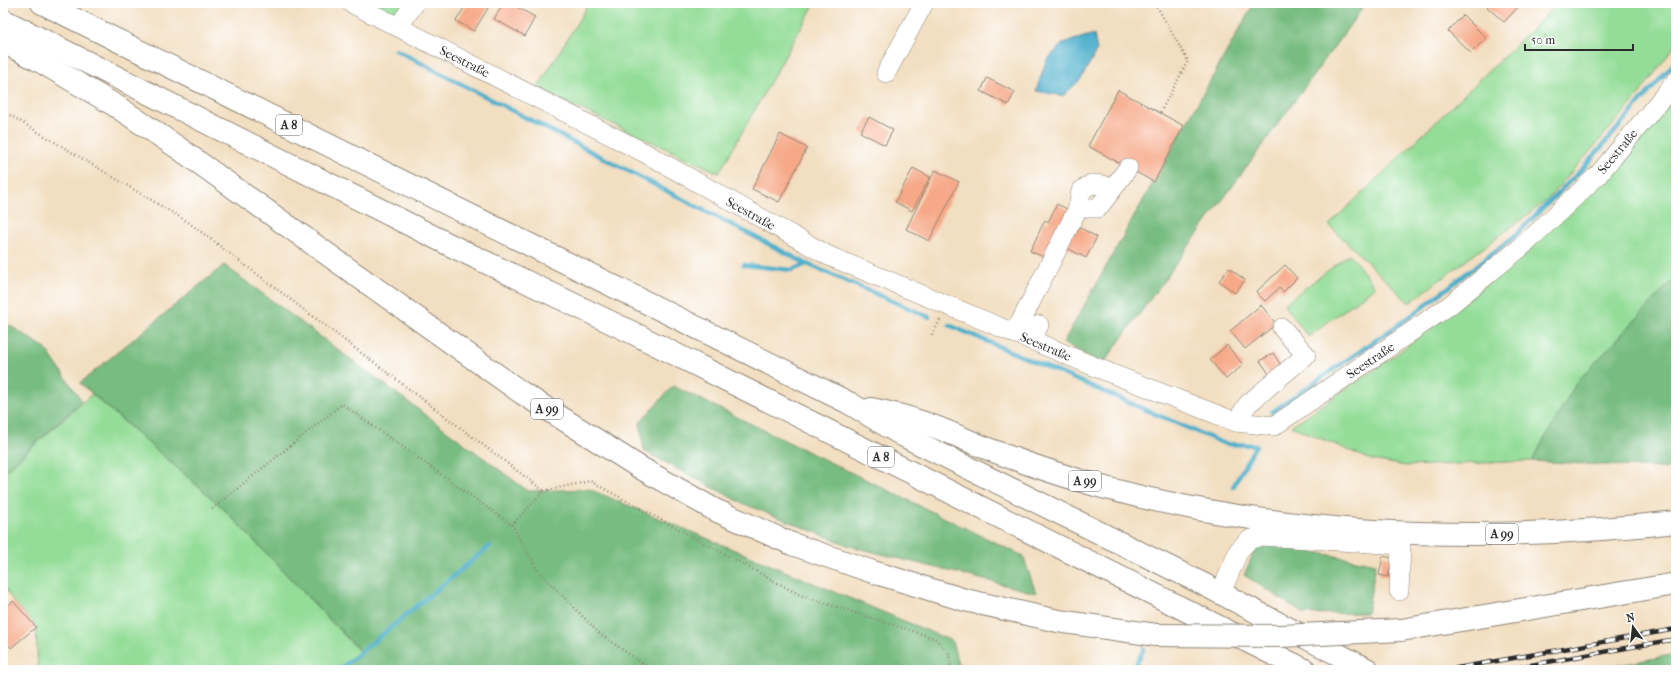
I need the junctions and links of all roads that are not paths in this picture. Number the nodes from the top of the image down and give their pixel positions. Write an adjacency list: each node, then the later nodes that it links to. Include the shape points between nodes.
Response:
1 (42, 3): 13 (highway, A 8)
2 (351, 3): 6 (street, Seestraße)
3 (415, 3): 6 (street)
4 (924, 3): 8 (street)
5 (3, 20): 19 (highway, A 8)
6 (398, 27): 12 (street, Seestraße, via 645,153 829,256)
7 (3, 42): 16 (highway, A 99, bridge, via 116,106 522,393 639,467 715,510 792,544 873,572 965,600 1058,621 1156,635 1281,636 1402,630)
8 (886, 73)
9 (1676, 81): 14 (street, Seestraße, via 1599,174 1526,243 1450,305 1274,426)
10 (1128, 168): 12 (street, via 1109,194 1103,185 1090,184 1080,192 1078,208)
11 (1282, 328): 14 (street, via 1306,355 1248,404)
12 (1013, 333): 14 (street, Seestraße, via 1035,332)
13 (849, 403): 15 (highway, A 99, via 917,420 997,452 1101,487 1212,512 1329,529 1459,536 1560,532); 18 (highway, A 8, via 904,436)
14 (1236, 422)
15 (1676, 522)
16 (1676, 584)
17 (1398, 591): 18 (street, via 1401,546 1262,536 1249,540 1239,550)
18 (1221, 593): 20 (highway, A 8)
19 (1306, 670)
20 (1368, 670)

